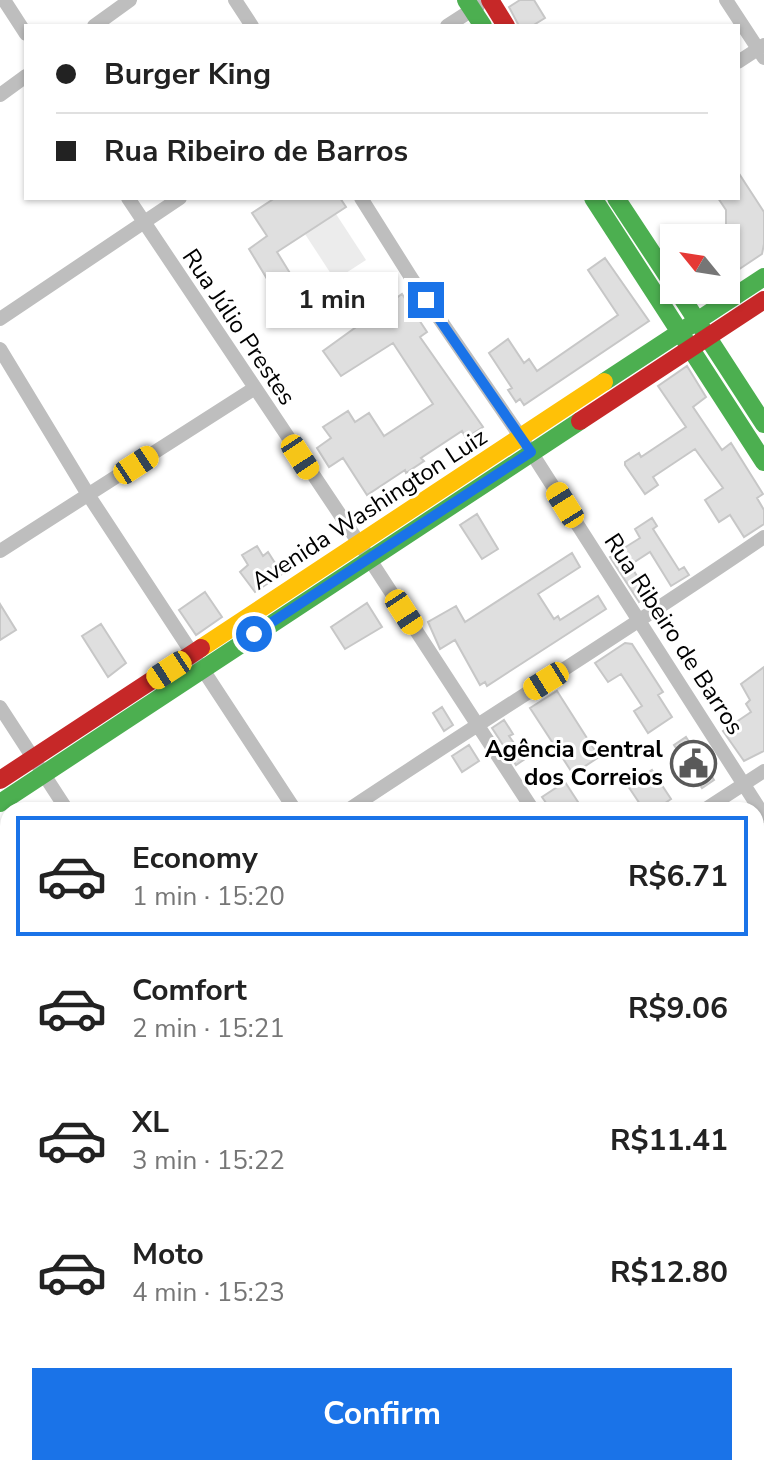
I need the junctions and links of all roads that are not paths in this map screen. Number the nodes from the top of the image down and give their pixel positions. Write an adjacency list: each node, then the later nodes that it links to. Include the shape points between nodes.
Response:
1 (4, 0): 11 (street)
2 (130, 0): 6 (street)
3 (235, 0): 7 (street)
4 (726, 0): 12 (street)
5 (479, 2): 8 (street); 9 (main road); 10 (main road)
6 (97, 24)
7 (251, 24)
8 (450, 24)
9 (483, 24)
10 (504, 24)
11 (24, 31)
12 (762, 51): 13 (street)
13 (740, 61)
14 (24, 77): 15 (street)
15 (0, 95)
16 (129, 200): 21 (street, Rua Júlio Prestes)
17 (177, 200): 21 (street)
18 (362, 200): 33 (street, Rua Ribeiro de Barros)
19 (594, 200): 29 (main road)
20 (617, 200): 22 (main road)
21 (142, 222): 26 (street); 31 (street, Rua Júlio Prestes)
22 (660, 265)
23 (764, 277): 27 (main road, Avenida Washington Luiz)
24 (764, 300): 28 (main road, Avenida Washington Luiz)
25 (686, 304): 27 (main road)
26 (0, 319)
27 (697, 321): 28 (main road); 29 (main road, Avenida Washington Luiz)
28 (707, 337): 29 (main road, Avenida Washington Luiz); 32 (main road)
29 (685, 340): 33 (main road, Avenida Washington Luiz); 34 (main road)
30 (0, 349): 35 (street)
31 (255, 388): 35 (street); 38 (street, Rua Júlio Prestes)
32 (764, 424)
33 (526, 445): 38 (main road, Avenida Washington Luiz); 39 (street, Rua Ribeiro de Barros)
34 (764, 462)
35 (89, 496): 37 (street); 40 (street)
36 (764, 537): 39 (street)
37 (0, 551)
38 (364, 551): 40 (main road, Avenida Washington Luiz); 42 (street, Rua Júlio Prestes)
39 (640, 622): 42 (street); 46 (street, Rua Ribeiro de Barros)
40 (198, 661): 43 (main road, Avenida Washington Luiz); 49 (street)
41 (0, 707): 43 (street)
42 (476, 725): 50 (street); 51 (street, Rua Júlio Prestes)
43 (39, 767): 45 (main road, Avenida Washington Luiz); 47 (main road, Avenida Washington Luiz); 48 (street)
44 (764, 771): 46 (street)
45 (0, 780)
46 (745, 783): 52 (street); 53 (street, Rua Ribeiro de Barros)
47 (1, 802)
48 (62, 802)
49 (290, 802)
50 (360, 802)
51 (528, 802)
52 (716, 802)
53 (756, 802)

